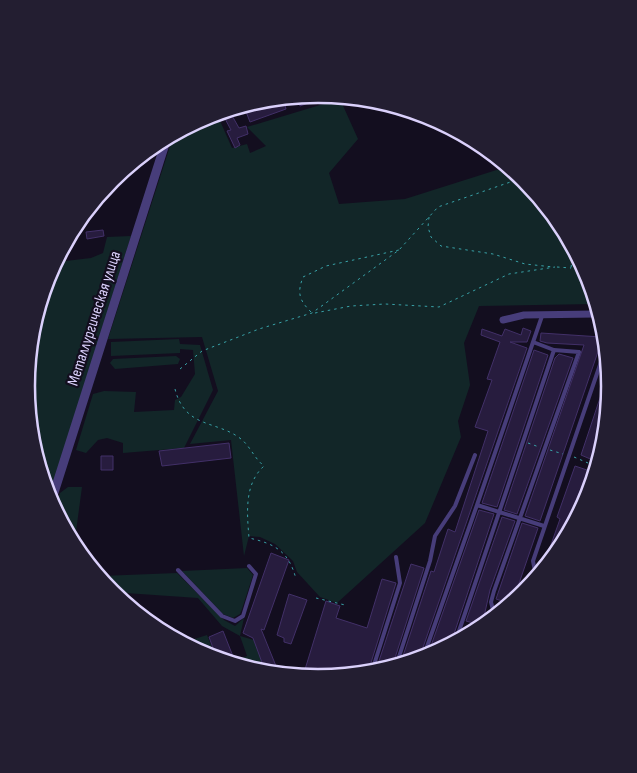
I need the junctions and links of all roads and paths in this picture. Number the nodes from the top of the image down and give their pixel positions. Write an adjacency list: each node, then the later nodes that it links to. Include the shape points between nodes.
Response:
1 (163, 150): 21 (street, Металлургическая улица)
2 (514, 181): 3 (path, via 438,207)
3 (429, 217): 4 (path); 6 (path, via 431,237 441,246)
4 (399, 250): 9 (path); 9 (path, via 326,266 303,277 298,290 300,302)
5 (572, 259): 7 (path)
6 (555, 267): 7 (path); 9 (path, via 509,274 439,307 385,304)
7 (571, 268): 8 (path)
8 (576, 268)
9 (312, 313): 16 (path, via 202,351)
10 (592, 314): 11 (street)
11 (542, 316): 12 (street); 13 (lane)
12 (503, 320)
13 (533, 342): 14 (lane); 22 (lane)
14 (554, 350): 23 (lane); 24 (lane, via 578,352)
15 (601, 363): 19 (lane)
16 (180, 369)
17 (175, 389): 30 (path, via 179,404 191,415 242,440 264,466 256,473 250,487 249,538 273,545 291,561)
18 (475, 455): 36 (lane, via 455,506 435,536)
19 (570, 456): 20 (path); 25 (lane)
20 (591, 464)
21 (55, 490)
22 (477, 505): 23 (lane); 35 (lane)
23 (499, 512): 24 (lane); 34 (lane)
24 (521, 519): 25 (lane); 33 (lane, via 491,602)
25 (544, 526): 29 (lane, via 533,561)
26 (396, 557): 37 (lane, via 400,583)
27 (249, 566): 28 (lane, via 256,574 243,616 235,621 222,616)
28 (178, 570)
29 (535, 570)
30 (296, 579)
31 (316, 598): 32 (path)
32 (345, 605)
33 (493, 610)
34 (458, 633)
35 (426, 648)
36 (399, 658)
37 (374, 665)

